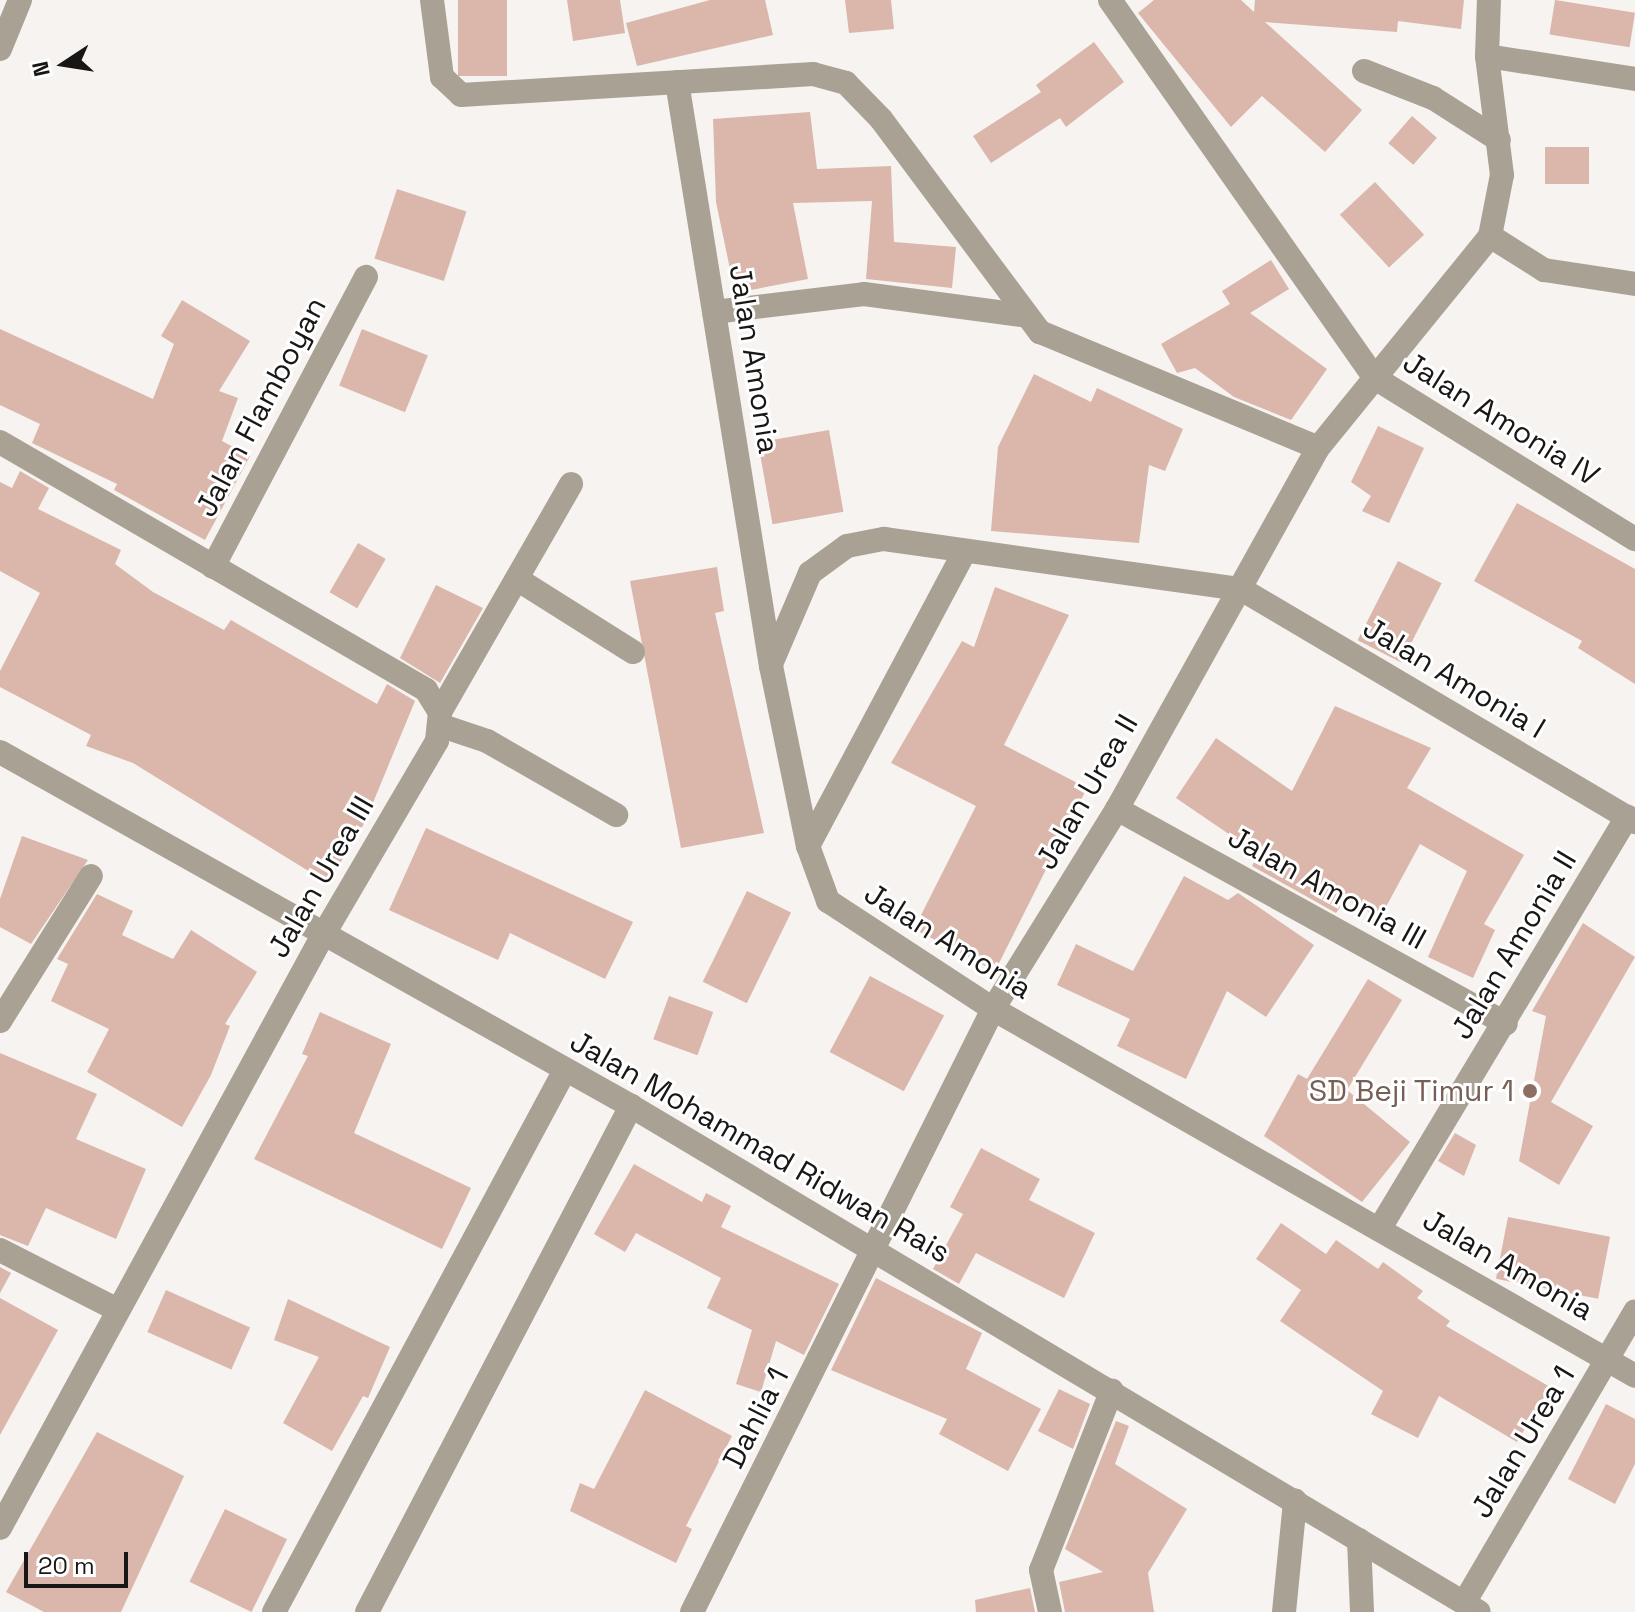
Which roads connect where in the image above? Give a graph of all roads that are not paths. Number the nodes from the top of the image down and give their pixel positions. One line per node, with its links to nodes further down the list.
1 (20, 0): 5 (street)
2 (432, 0): 9 (street)
3 (1110, 0): 16 (street)
4 (1489, 0): 6 (street)
5 (0, 49)
6 (1487, 56): 8 (street); 10 (street)
7 (1364, 71): 10 (street)
8 (1635, 79)
9 (677, 82): 14 (street, Jalan Amonia); 15 (street)
10 (1499, 140): 11 (street)
11 (1500, 242): 13 (street); 16 (street, Jalan Urea II)
12 (366, 277): 22 (street, Jalan Flamboyan)
13 (1635, 284)
14 (714, 312): 15 (street); 26 (street, Jalan Amonia)
15 (1022, 315): 18 (street)
16 (1375, 378): 18 (street, Jalan Urea II); 20 (street, Jalan Amonia IV)
17 (0, 442): 22 (street)
18 (1318, 448): 24 (street, Jalan Urea II)
19 (571, 484): 23 (street, Jalan Urea III)
20 (1635, 539)
21 (963, 554): 24 (street); 26 (street); 32 (street)
22 (213, 567): 27 (street)
23 (517, 579): 25 (street); 27 (street, Jalan Urea III)
24 (1241, 589): 29 (street, Jalan Urea II); 31 (street, Jalan Amonia I)
25 (633, 652)
26 (771, 666): 32 (street, Jalan Amonia)
27 (439, 719): 30 (street); 34 (street, Jalan Urea III)
28 (0, 752): 34 (street, Jalan Mohammad Ridwan Rais)
29 (1117, 809): 35 (street, Jalan Urea II); 37 (street, Jalan Amonia III)
30 (616, 815)
31 (1631, 820): 37 (street, Jalan Amonia II)
32 (808, 846): 35 (street, Jalan Amonia)
33 (91, 876): 36 (street)
34 (323, 935): 38 (street, Jalan Mohammad Ridwan Rais); 43 (street, Jalan Urea III)
35 (993, 1009): 40 (street, Jalan Amonia); 42 (street, Jalan Urea II)
36 (0, 1021)
37 (1506, 1024): 40 (street, Jalan Amonia II)
38 (565, 1070): 39 (street, Jalan Mohammad Ridwan Rais); 52 (street)
39 (631, 1106): 42 (street, Jalan Mohammad Ridwan Rais); 53 (street)
40 (1380, 1228): 45 (street, Jalan Amonia)
41 (0, 1250): 43 (street)
42 (877, 1253): 47 (street, Jalan Mohammad Ridwan Rais); 54 (street, Dahlia 1)
43 (118, 1310): 49 (street, Jalan Urea III)
44 (1635, 1312): 45 (street, Jalan Urea 1)
45 (1608, 1360): 46 (street, Jalan Amonia); 51 (street, Jalan Urea 1)
46 (1635, 1376)
47 (1112, 1390): 48 (street, Jalan Mohammad Ridwan Rais); 55 (street)
48 (1295, 1501): 50 (street, Jalan Mohammad Ridwan Rais); 56 (street)
49 (0, 1528)
50 (1359, 1540): 51 (street, Jalan Mohammad Ridwan Rais); 57 (street)
51 (1472, 1608)
52 (274, 1612)
53 (367, 1612)
54 (692, 1612)
55 (1050, 1612)
56 (1284, 1612)
57 (1362, 1612)

